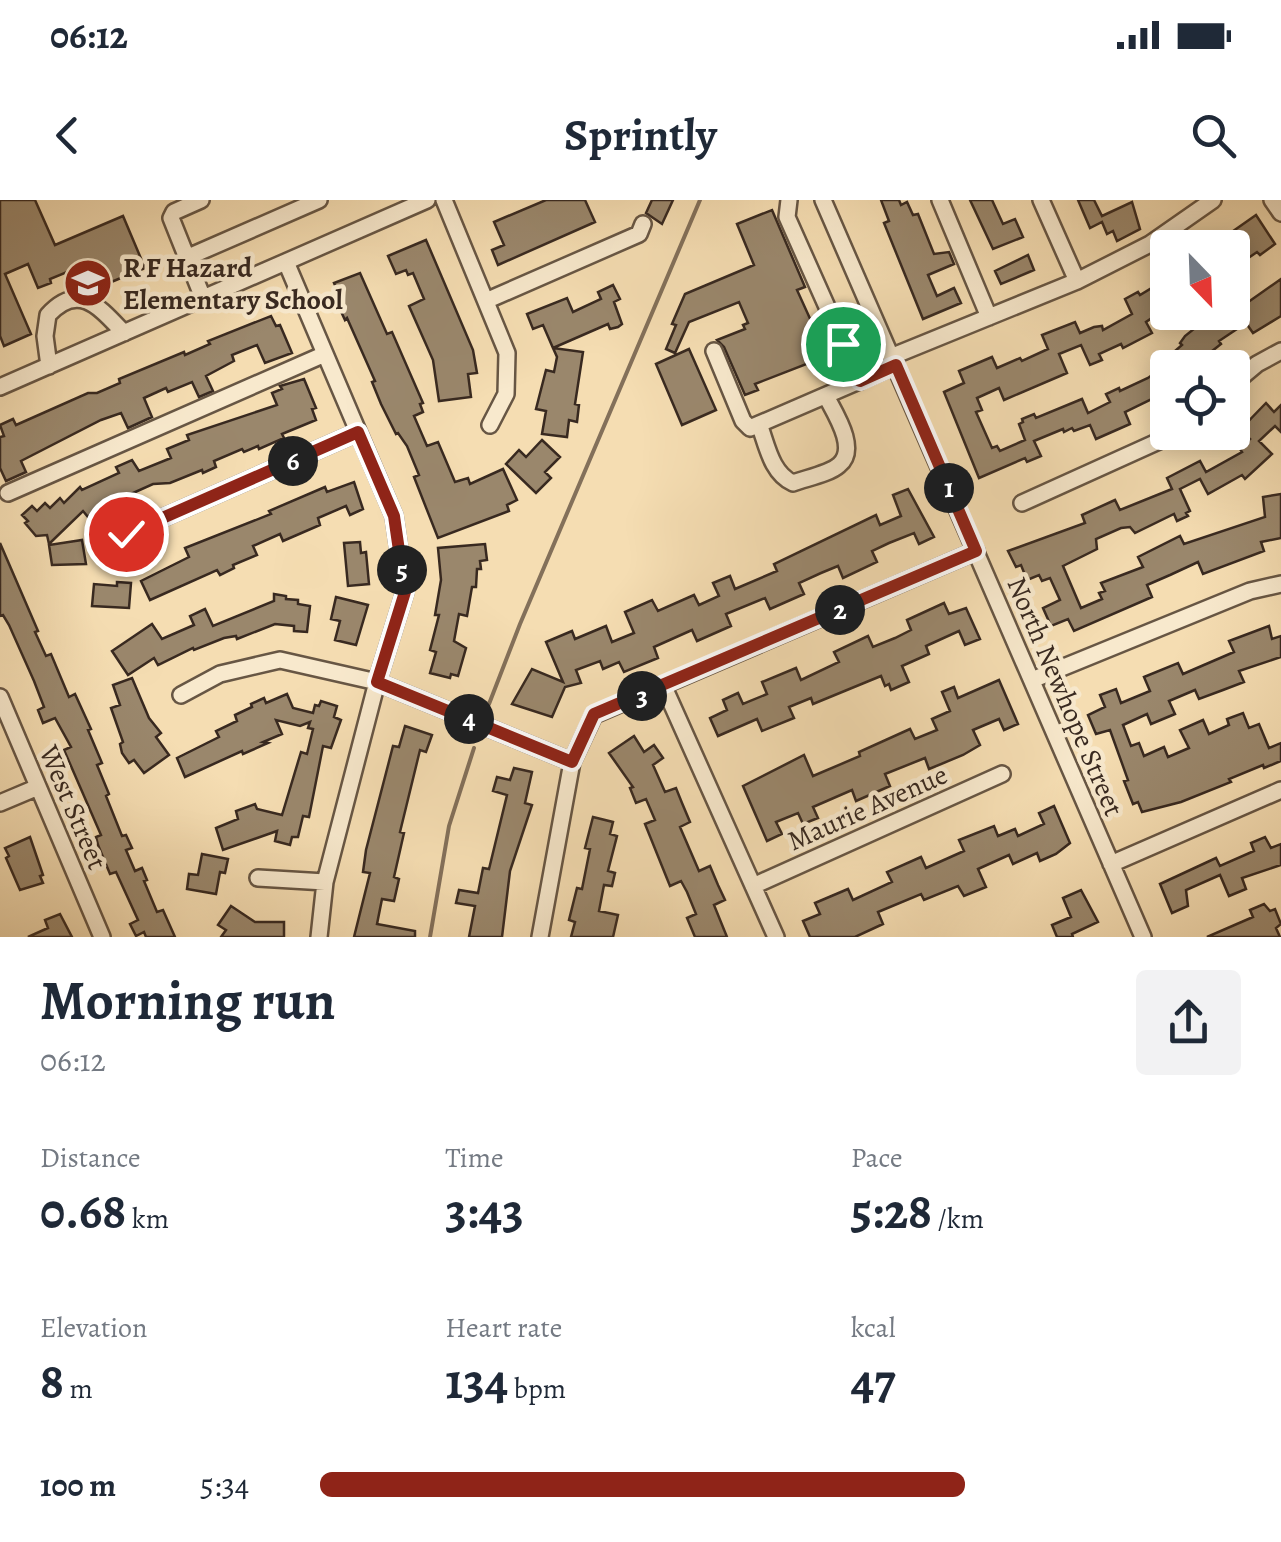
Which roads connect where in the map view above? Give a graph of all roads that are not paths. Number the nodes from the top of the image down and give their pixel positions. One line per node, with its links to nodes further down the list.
1 (201, 200): 13 (street)
2 (319, 200): 13 (street)
3 (427, 200): 14 (street)
4 (444, 200): 17 (street)
5 (789, 200): 26 (street)
6 (823, 200): 23 (street, North Newhope Street)
7 (940, 200): 18 (street)
8 (1041, 200): 15 (street)
9 (1213, 200): 15 (street)
10 (1272, 200): 11 (street)
11 (1281, 212)
12 (644, 224): 17 (street)
13 (186, 258): 16 (street)
14 (286, 262): 16 (street); 22 (street)
15 (1077, 281): 18 (street)
16 (204, 298): 19 (street)
17 (488, 300): 30 (street)
18 (989, 317): 23 (street)
19 (124, 332): 24 (street); 24 (street)
20 (714, 351): 29 (street)
21 (1281, 351): 25 (street)
22 (325, 354): 31 (street); 33 (street)
23 (894, 361): 26 (street); 36 (street, North Newhope Street)
24 (49, 366): 27 (street)
25 (1250, 370)
26 (860, 381): 28 (street)
27 (0, 387)
28 (826, 396): 29 (street); 29 (street)
29 (759, 424)
30 (490, 425)
31 (358, 432): 35 (street); 39 (street)
32 (1150, 445): 34 (street)
33 (8, 493)
34 (1022, 503)
35 (126, 534)
36 (976, 551): 38 (street, North Newhope Street); 40 (street)
37 (1281, 584): 38 (street)
38 (1032, 680): 48 (street, North Newhope Street)
39 (377, 682): 41 (street); 43 (street); 50 (street)
40 (664, 687): 43 (street); 51 (street)
41 (181, 695)
42 (0, 698): 45 (street, West Street)
43 (572, 762): 54 (street)
44 (1002, 774): 51 (street, Maurie Avenue)
45 (38, 787): 47 (street); 52 (street, West Street)
46 (1281, 790): 48 (street)
47 (0, 803)
48 (1110, 864): 56 (street, North Newhope Street)
49 (258, 878): 50 (street)
50 (325, 882): 53 (street)
51 (753, 886): 55 (street)
52 (102, 937)
53 (319, 937)
54 (540, 937)
55 (776, 937)
56 (1142, 937)

